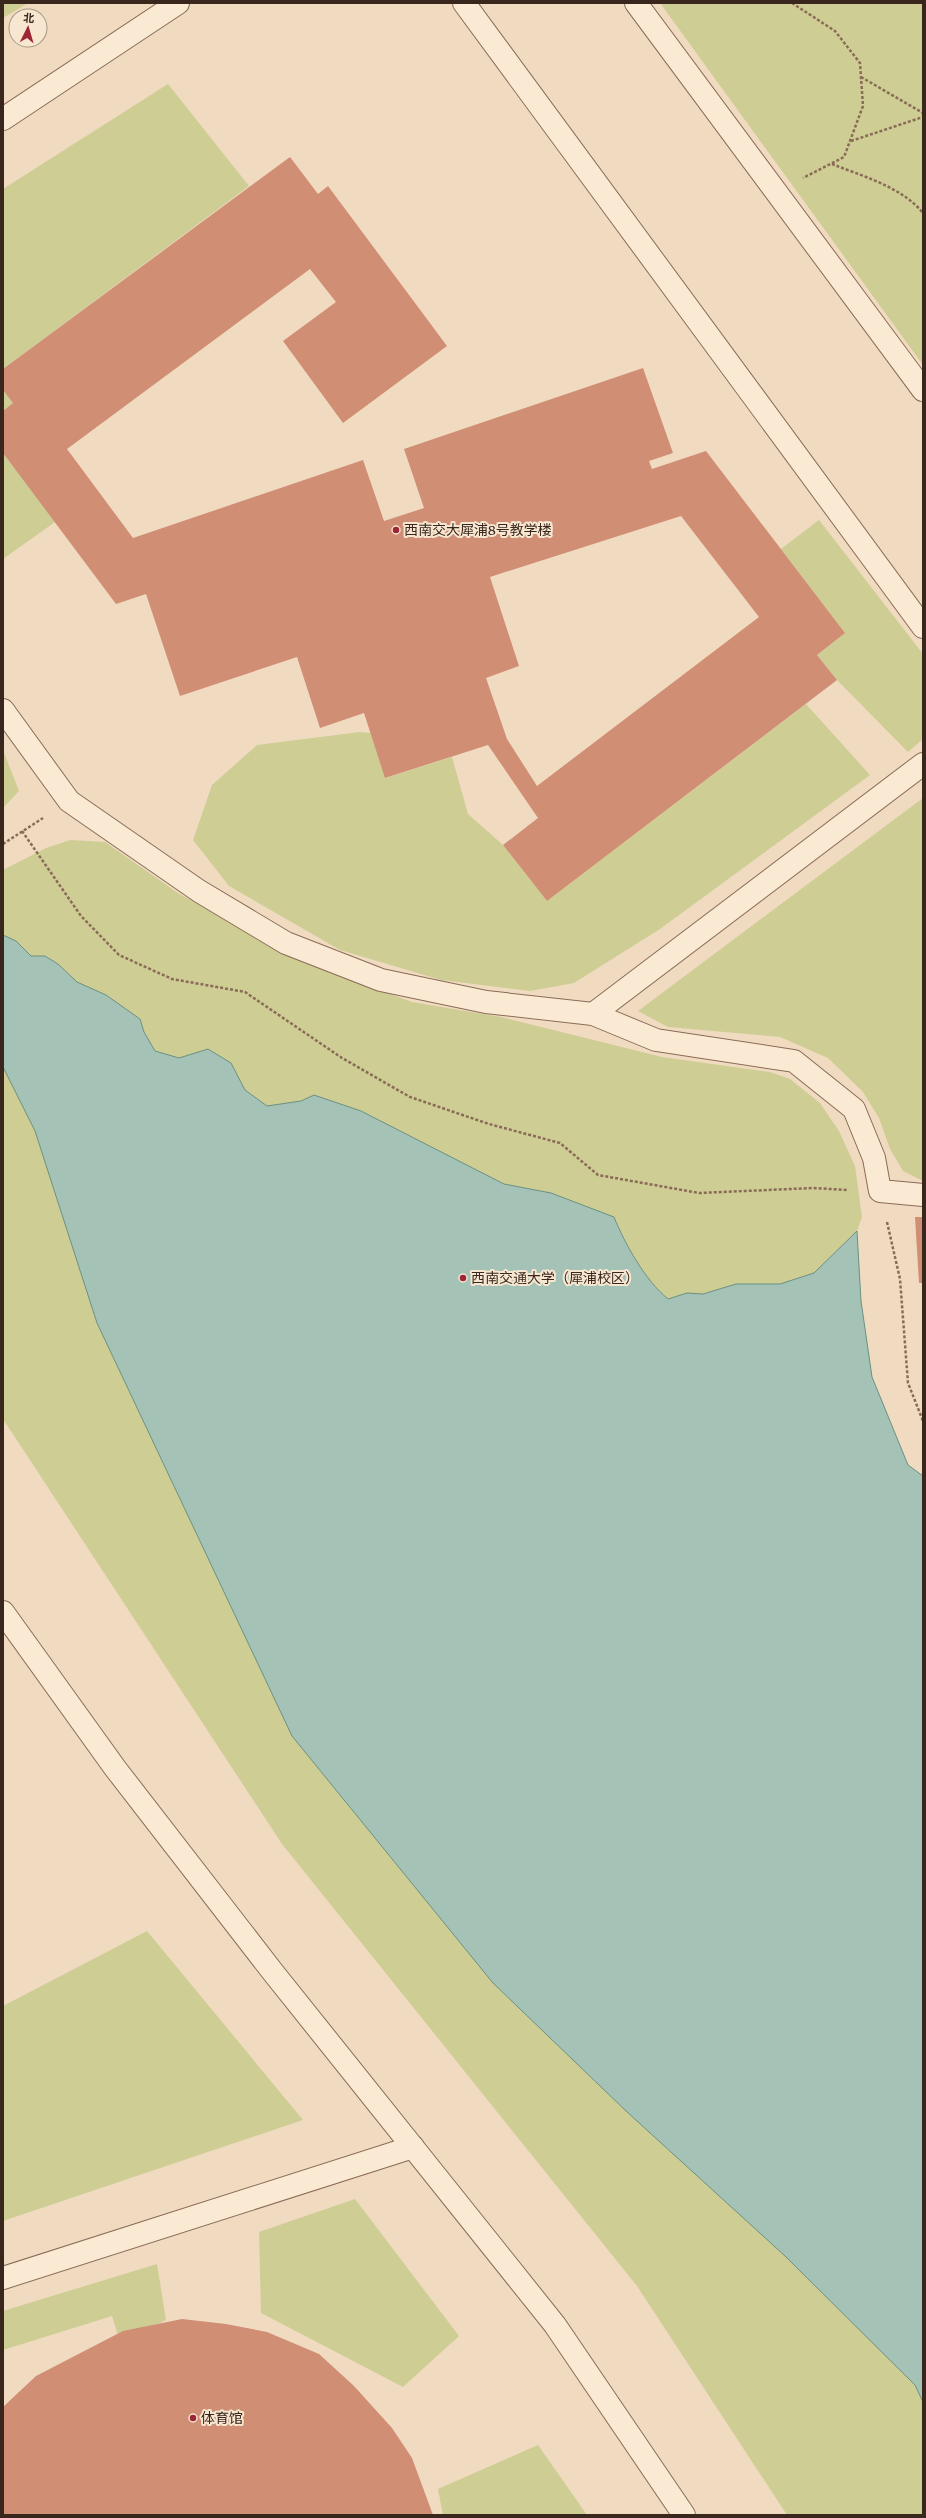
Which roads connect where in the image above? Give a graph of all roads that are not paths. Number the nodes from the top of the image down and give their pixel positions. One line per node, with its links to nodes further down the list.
1 (178, 3): 4 (street)
2 (464, 3): 6 (street)
3 (636, 3): 5 (street)
4 (3, 119)
5 (923, 390)
6 (921, 621)
7 (3, 710): 9 (street)
8 (923, 764): 9 (street)
9 (593, 1014): 10 (street)
10 (923, 1195)
11 (3, 1612): 12 (street)
12 (413, 2147): 13 (street); 14 (street)
13 (3, 2278)
14 (684, 2515)

